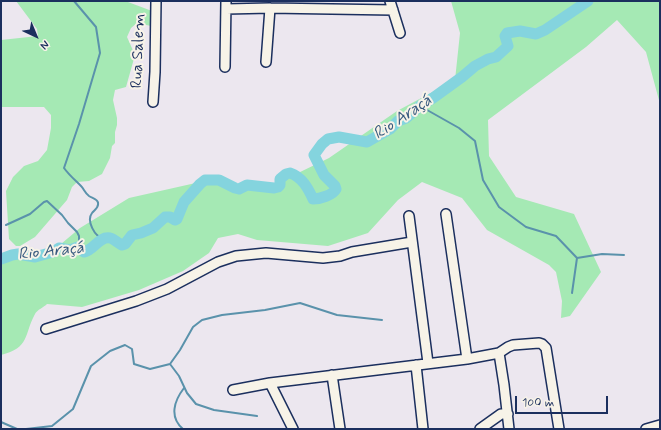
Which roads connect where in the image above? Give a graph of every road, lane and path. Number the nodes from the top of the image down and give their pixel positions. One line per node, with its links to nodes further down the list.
1 (156, 1): 8 (street, Rua Salem)
2 (226, 5): 4 (street); 7 (street)
3 (391, 5): 4 (street); 5 (street)
4 (270, 8): 6 (street)
5 (400, 33)
6 (266, 62)
7 (226, 67)
8 (153, 102)
9 (446, 214): 14 (street)
10 (409, 216): 11 (street)
11 (412, 242): 12 (street); 15 (street)
12 (46, 329)
13 (499, 353): 14 (street); 20 (street); 27 (street)
14 (466, 358): 15 (street)
15 (428, 363): 16 (street)
16 (416, 365): 17 (street); 24 (street)
17 (332, 375): 18 (street); 23 (street)
18 (270, 383): 19 (street); 22 (street)
19 (233, 390)
20 (508, 414): 25 (street); 26 (street)
21 (660, 425): 28 (street)
22 (293, 429)
23 (340, 429)
24 (423, 429)
25 (480, 429)
26 (509, 429)
27 (560, 429)
28 (646, 429)

